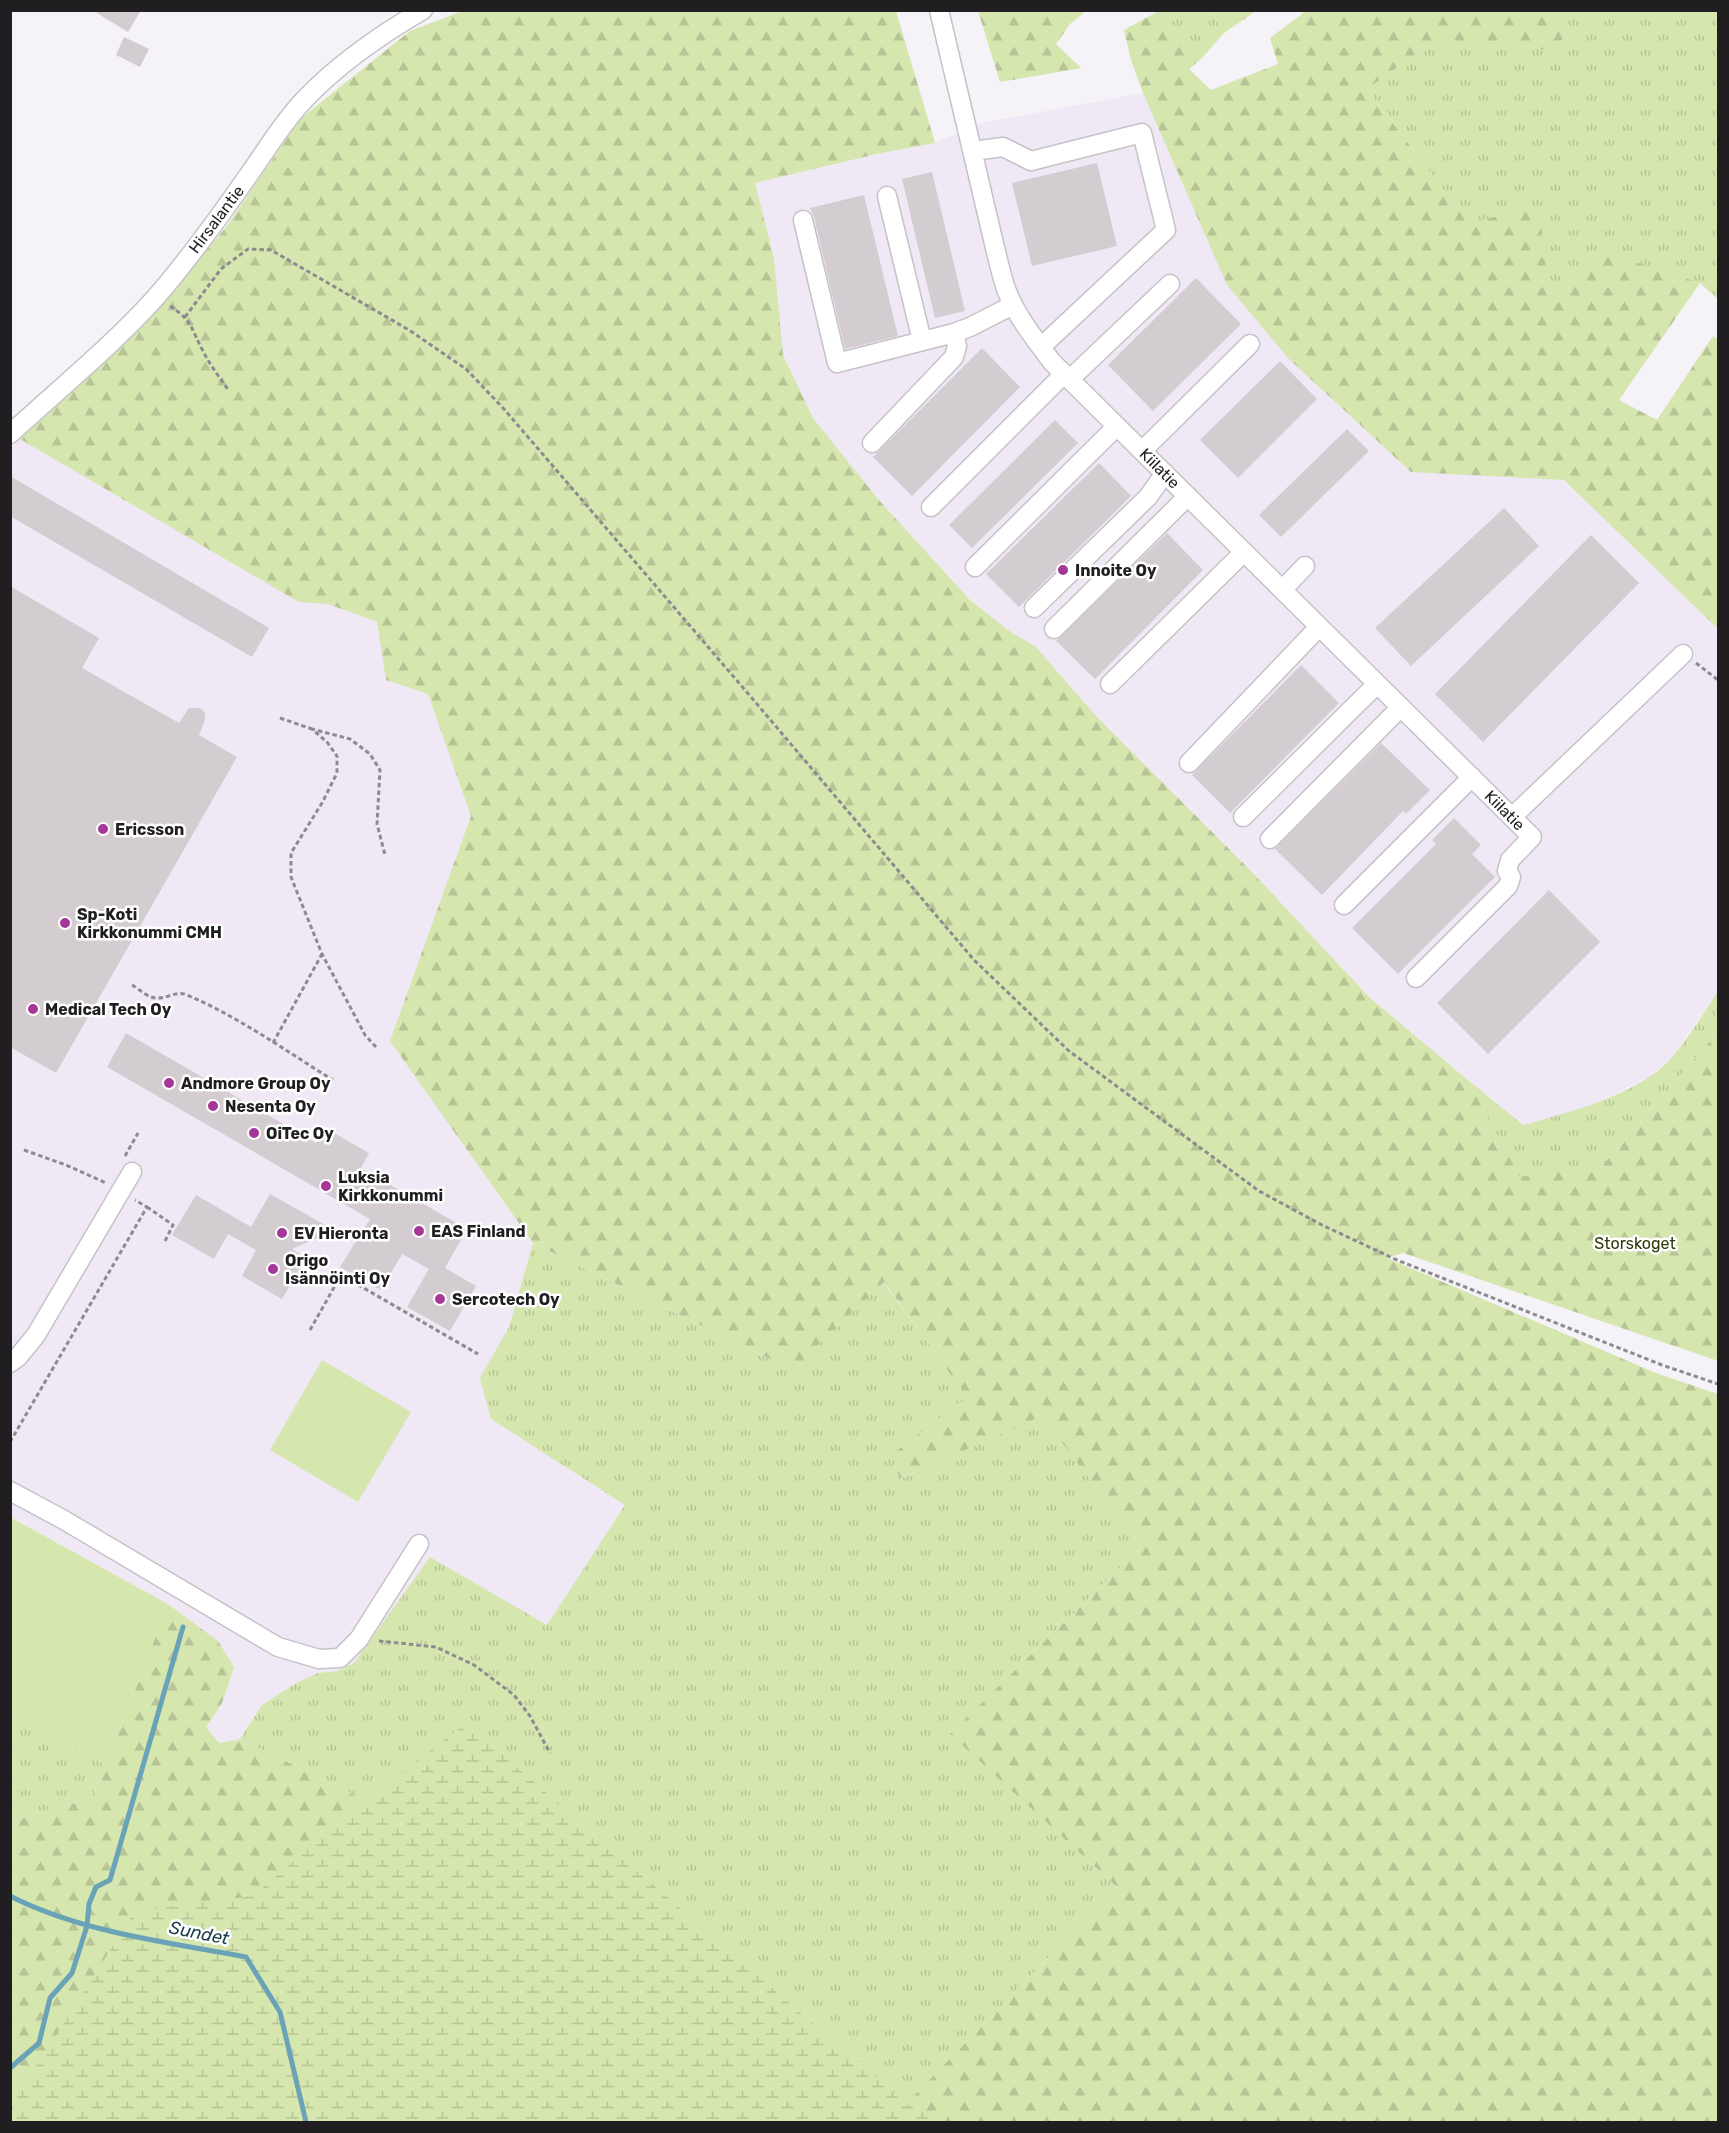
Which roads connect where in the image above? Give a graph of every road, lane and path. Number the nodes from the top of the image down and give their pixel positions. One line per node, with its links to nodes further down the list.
1 (423, 10): 7 (street, Hirsalantie)
2 (939, 10): 3 (street, Kiilatie)
3 (973, 151): 8 (street, Kiilatie); 13 (street)
4 (887, 196): 11 (street)
5 (803, 220): 11 (street)
6 (1170, 284): 14 (street)
7 (155, 297): 9 (path); 17 (street, Hirsalantie)
8 (1014, 305): 10 (street); 13 (street, Kiilatie)
9 (185, 316): 15 (path); 57 (path)
10 (954, 333): 11 (street); 18 (street)
11 (922, 341)
12 (1250, 344): 19 (street)
13 (1041, 347): 14 (street, Kiilatie)
14 (1067, 376): 16 (street, Kiilatie); 22 (street)
15 (229, 391)
16 (1116, 426): 19 (street, Kiilatie); 25 (street)
17 (10, 434)
18 (872, 443)
19 (1142, 451): 20 (street, Kiilatie)
20 (1165, 473): 21 (street, Kiilatie); 27 (street)
21 (1188, 496): 23 (street, Kiilatie); 29 (street)
22 (931, 507)
23 (1244, 552): 26 (street, Kiilatie); 32 (street)
24 (1305, 566): 26 (street)
25 (975, 567)
26 (1282, 590): 28 (street, Kiilatie)
27 (1034, 608)
28 (1319, 627): 33 (street, Kiilatie); 37 (street)
29 (1054, 629)
30 (1683, 654): 31 (path); 40 (street)
31 (1719, 680)
32 (1110, 684)
33 (1377, 684): 34 (street, Kiilatie); 39 (street)
34 (1401, 707): 38 (street, Kiilatie); 41 (street)
35 (280, 718): 36 (path)
36 (312, 729): 42 (path); 44 (path)
37 (1189, 763)
38 (1472, 777): 40 (street, Kiilatie); 43 (street)
39 (1243, 817)
40 (1512, 817): 45 (street, Kiilatie)
41 (1270, 839)
42 (385, 855)
43 (1344, 905)
44 (322, 954): 47 (path); 48 (path)
45 (1416, 978)
46 (132, 985): 47 (path)
47 (273, 1043): 49 (path)
48 (376, 1047)
49 (333, 1080)
50 (138, 1133): 51 (path)
51 (128, 1165): 56 (street)
52 (147, 1207): 53 (path)
53 (165, 1241)
54 (310, 1330): 55 (path)
55 (478, 1354)
56 (10, 1363)
57 (1719, 1384)
58 (10, 1491): 60 (street)
59 (419, 1544): 60 (street)
60 (359, 1639): 61 (path)
61 (550, 1753)

